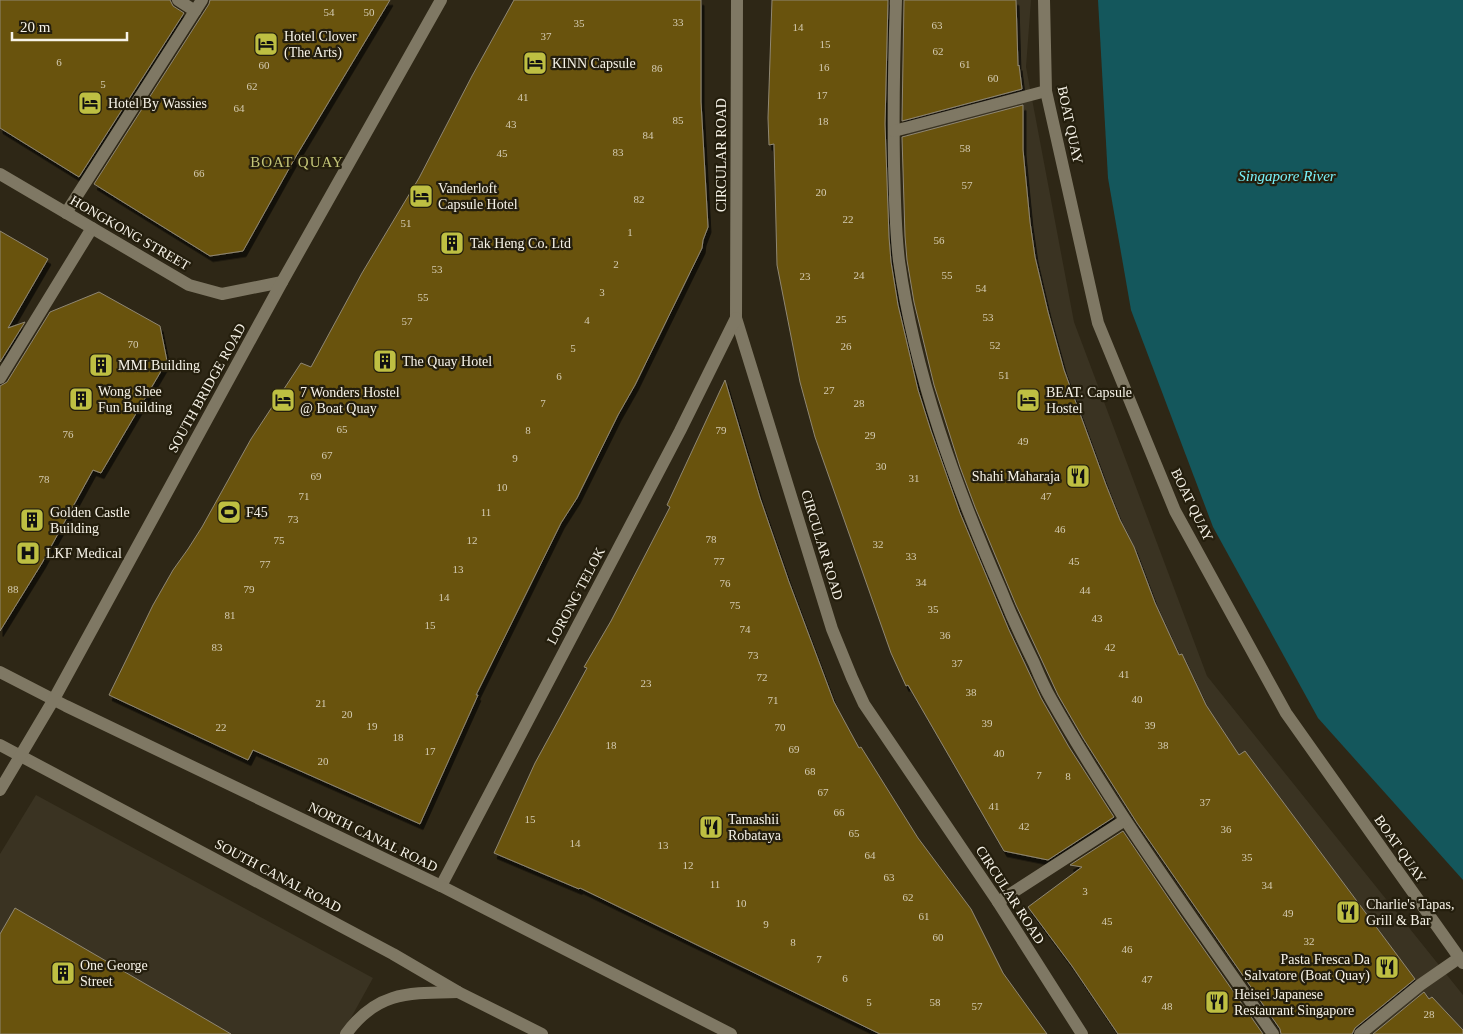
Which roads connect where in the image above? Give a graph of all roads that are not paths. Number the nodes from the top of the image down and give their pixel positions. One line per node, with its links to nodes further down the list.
1 (178, 0): 6 (street)
2 (441, 0): 12 (street, SOUTH BRIDGE ROAD)
3 (736, 0): 13 (street, CIRCULAR ROAD)
4 (896, 0): 8 (street)
5 (1044, 0): 7 (street, BOAT QUAY)
6 (199, 5): 10 (street)
7 (1046, 91): 8 (street); 23 (street, BOAT QUAY)
8 (894, 131): 20 (street)
9 (0, 174): 10 (street, HONGKONG STREET)
10 (66, 213): 11 (street, HONGKONG STREET)
11 (92, 228): 12 (street, HONGKONG STREET); 14 (street)
12 (282, 282): 16 (street, SOUTH BRIDGE ROAD)
13 (736, 318): 21 (street, LORONG TELOK); 22 (street, CIRCULAR ROAD)
14 (0, 378)
15 (0, 672): 16 (street, NORTH CANAL ROAD)
16 (54, 699): 18 (street, SOUTH BRIDGE ROAD); 21 (street, NORTH CANAL ROAD)
17 (0, 746): 18 (street, SOUTH CANAL ROAD)
18 (20, 756): 19 (street, SOUTH BRIDGE ROAD); 24 (street, SOUTH CANAL ROAD)
19 (0, 790)
20 (1125, 820): 22 (street); 29 (street)
21 (441, 886): 27 (street, NORTH CANAL ROAD)
22 (998, 902): 28 (street, CIRCULAR ROAD)
23 (1461, 960): 30 (street)
24 (458, 992): 25 (street); 26 (street, SOUTH CANAL ROAD)
25 (346, 1034)
26 (542, 1034)
27 (731, 1034)
28 (1082, 1034)
29 (1273, 1034)
30 (1360, 1034)

